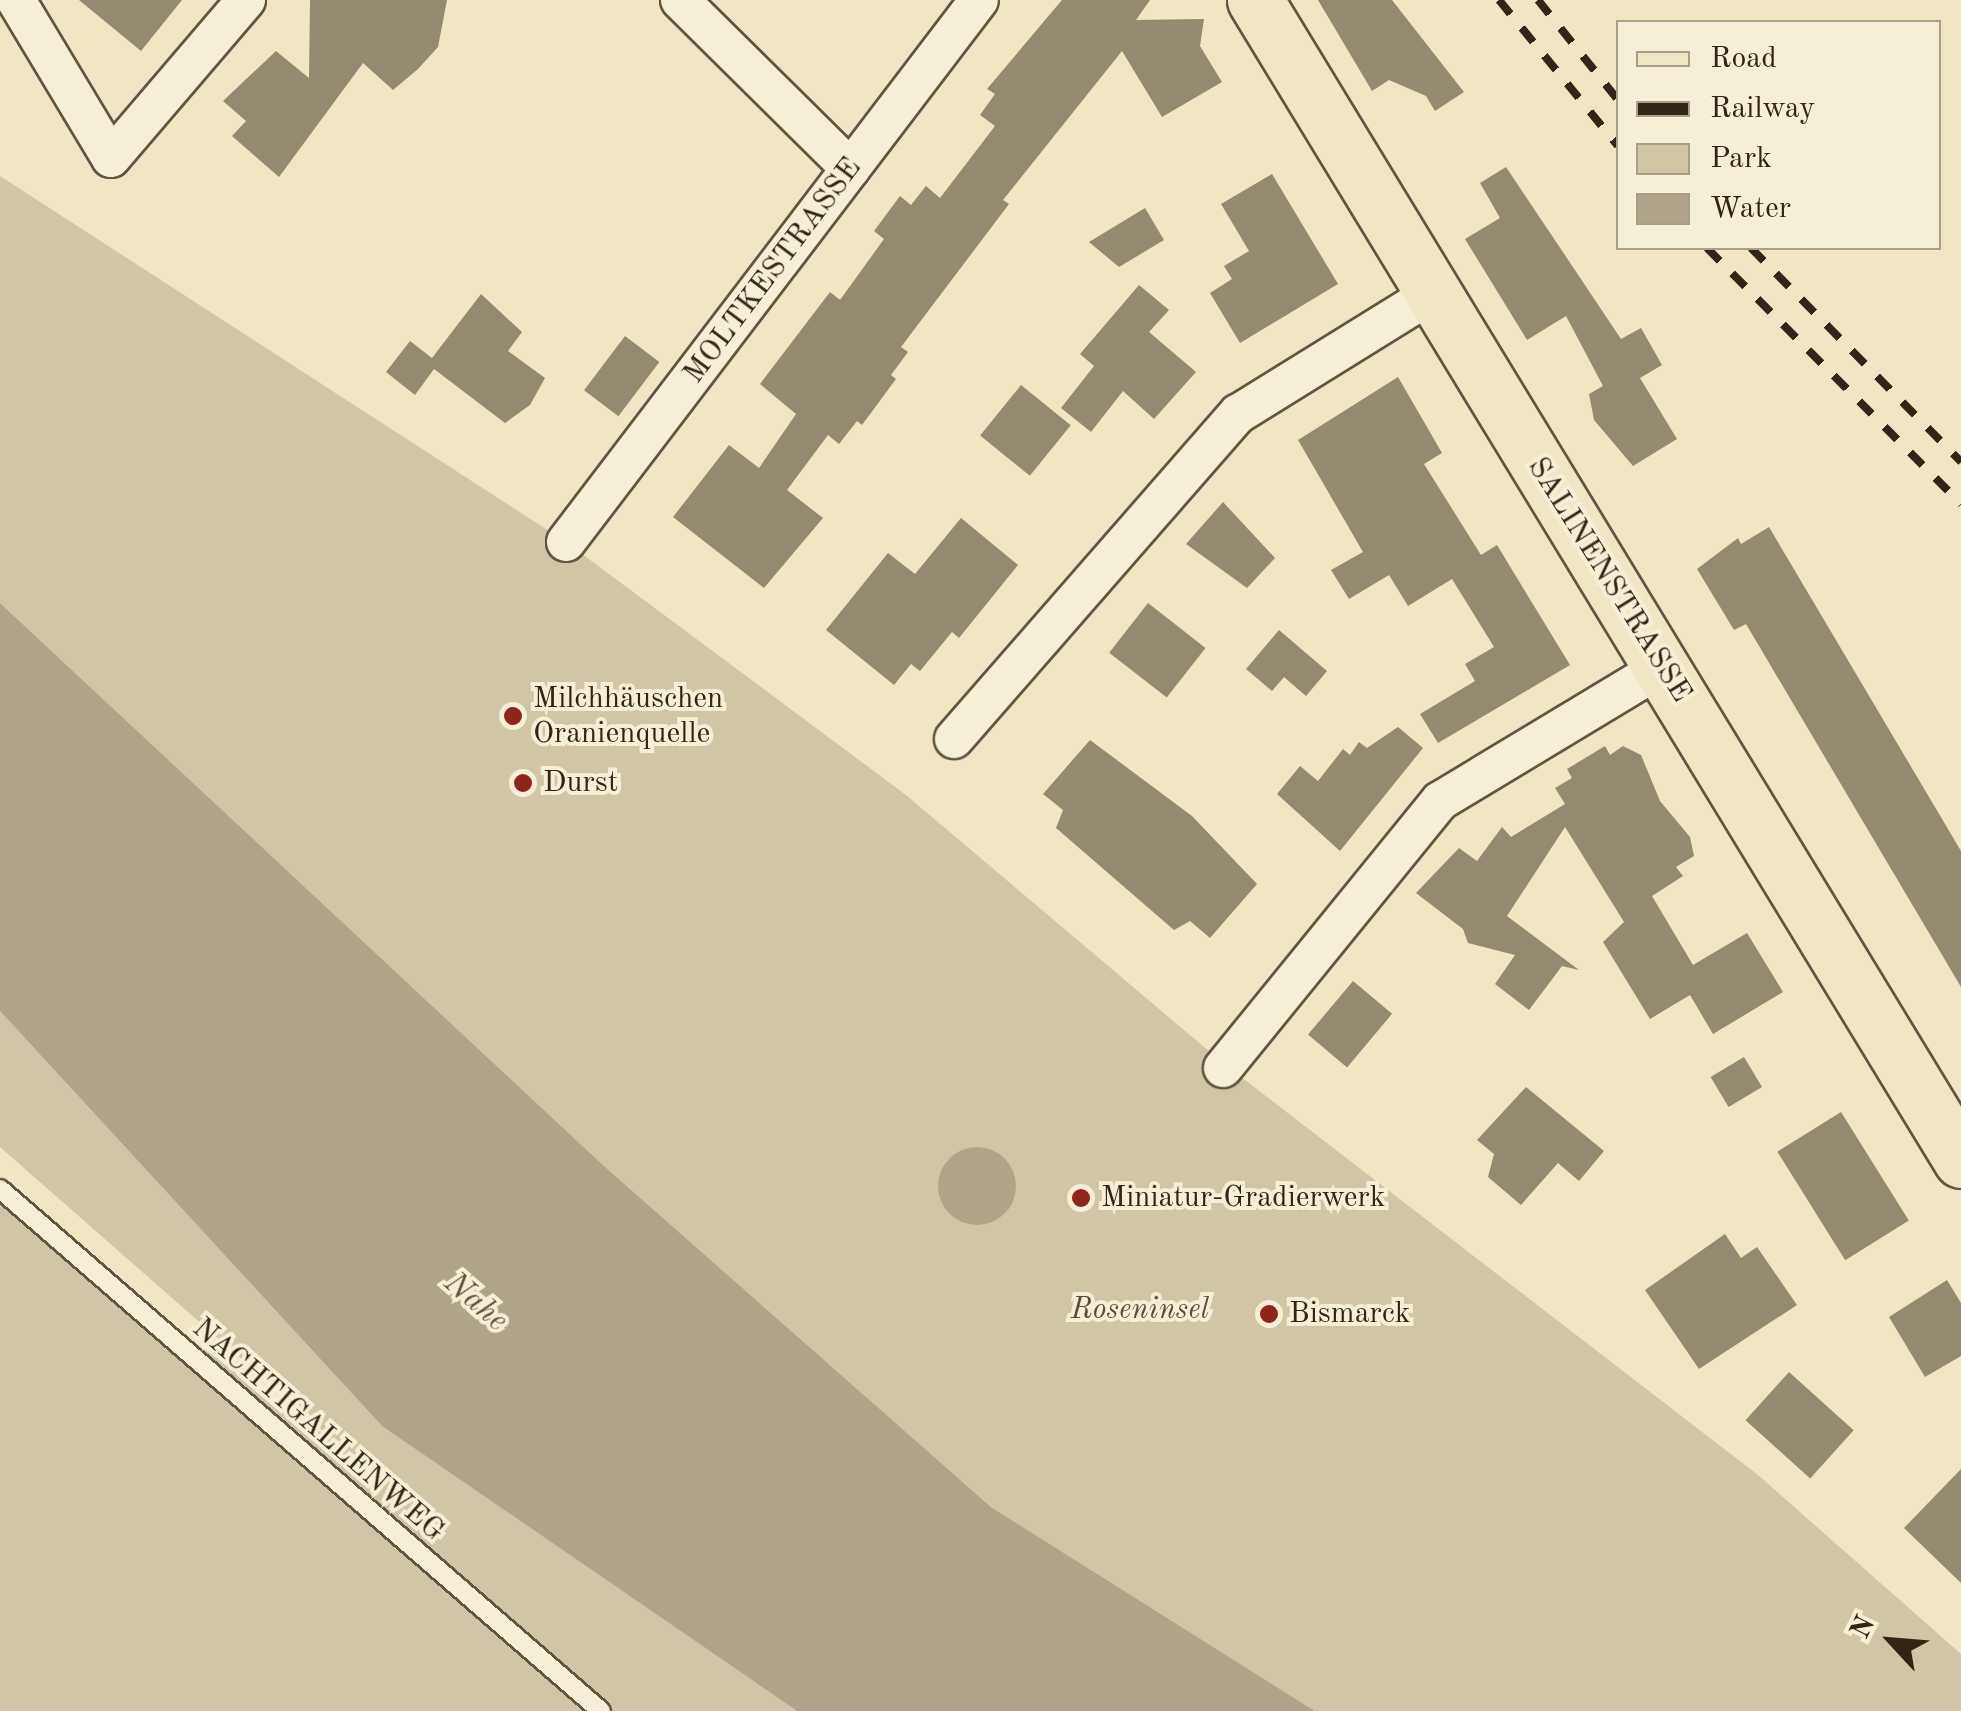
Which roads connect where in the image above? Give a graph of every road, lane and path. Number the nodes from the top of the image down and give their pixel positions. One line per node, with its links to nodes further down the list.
1 (16, 0): 2 (street)
2 (246, 0)
3 (680, 0): 6 (street)
4 (980, 0): 6 (street, MOLTKESTRASSE)
5 (1256, 0): 7 (main road, SALINENSTRASSE)
6 (851, 169): 8 (street, MOLTKESTRASSE)
7 (1438, 290): 9 (main road, SALINENSTRASSE); 10 (street)
8 (566, 542)
9 (1662, 667): 11 (street); 12 (main road, SALINENSTRASSE)
10 (954, 739)
11 (1223, 1068)
12 (1961, 1160)
13 (0, 1189): 14 (lane, NACHTIGALLENWEG)
14 (600, 1711)

